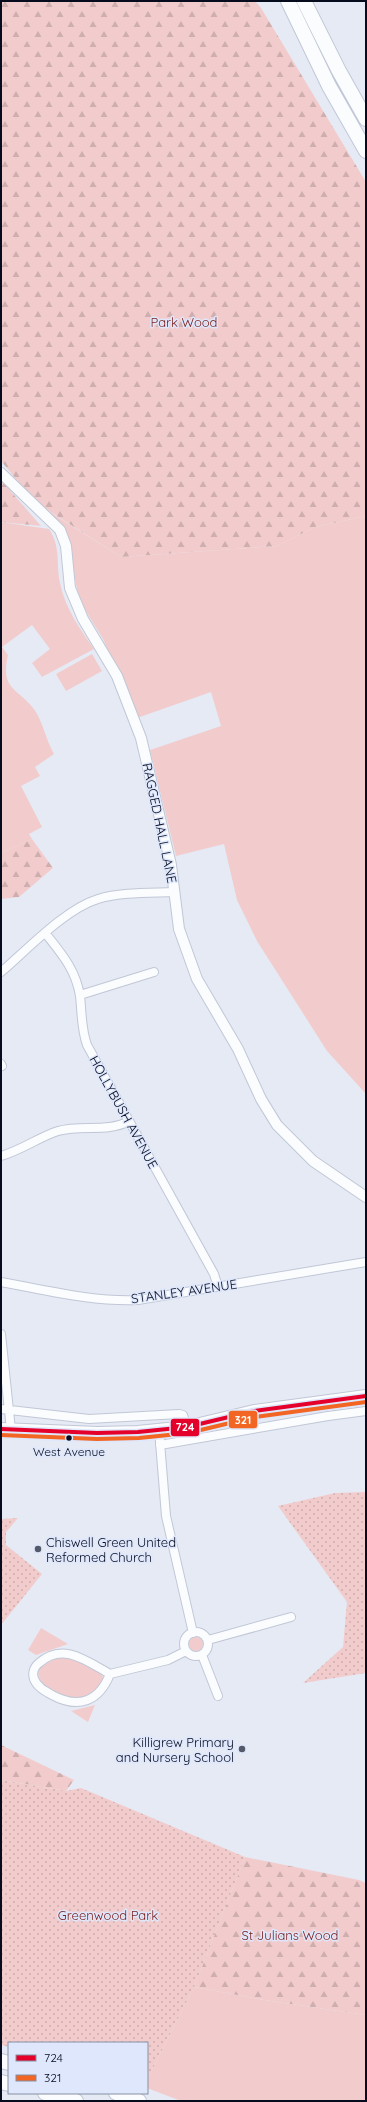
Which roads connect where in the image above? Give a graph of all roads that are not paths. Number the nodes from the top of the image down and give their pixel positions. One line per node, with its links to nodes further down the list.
1 (288, 1): 4 (highway)
2 (304, 1): 3 (highway)
3 (366, 119)
4 (366, 151)
5 (1, 472): 6 (street, RAGGED HALL LANE)
6 (174, 892): 7 (street); 13 (street, RAGGED HALL LANE)
7 (46, 934): 8 (street); 10 (street, HOLLYBUSH AVENUE)
8 (1, 972)
9 (154, 972): 10 (street)
10 (80, 995): 11 (street, HOLLYBUSH AVENUE)
11 (129, 1121): 12 (street); 16 (street, HOLLYBUSH AVENUE)
12 (1, 1156)
13 (366, 1197)
14 (366, 1262): 16 (street, STANLEY AVENUE)
15 (1, 1282): 16 (street, STANLEY AVENUE)
16 (218, 1287)
17 (1, 1334): 20 (street)
18 (366, 1396): 22 (main road)
19 (1, 1410): 20 (street)
20 (11, 1411): 22 (street); 23 (street)
21 (366, 1411): 25 (street)
22 (186, 1427): 24 (main road)
23 (6, 1430): 24 (main road)
24 (159, 1430): 25 (street)
25 (160, 1445): 27 (street)
26 (291, 1617): 28 (street)
27 (193, 1633): 28 (street); 29 (street)
28 (208, 1640): 30 (street)
29 (186, 1651): 30 (street); 31 (street)
30 (202, 1655): 32 (street)
31 (110, 1674): 31 (street)
32 (218, 1696)
33 (49, 2094): 35 (highway)
34 (119, 2094): 36 (highway)
35 (76, 2101)
36 (138, 2101)

